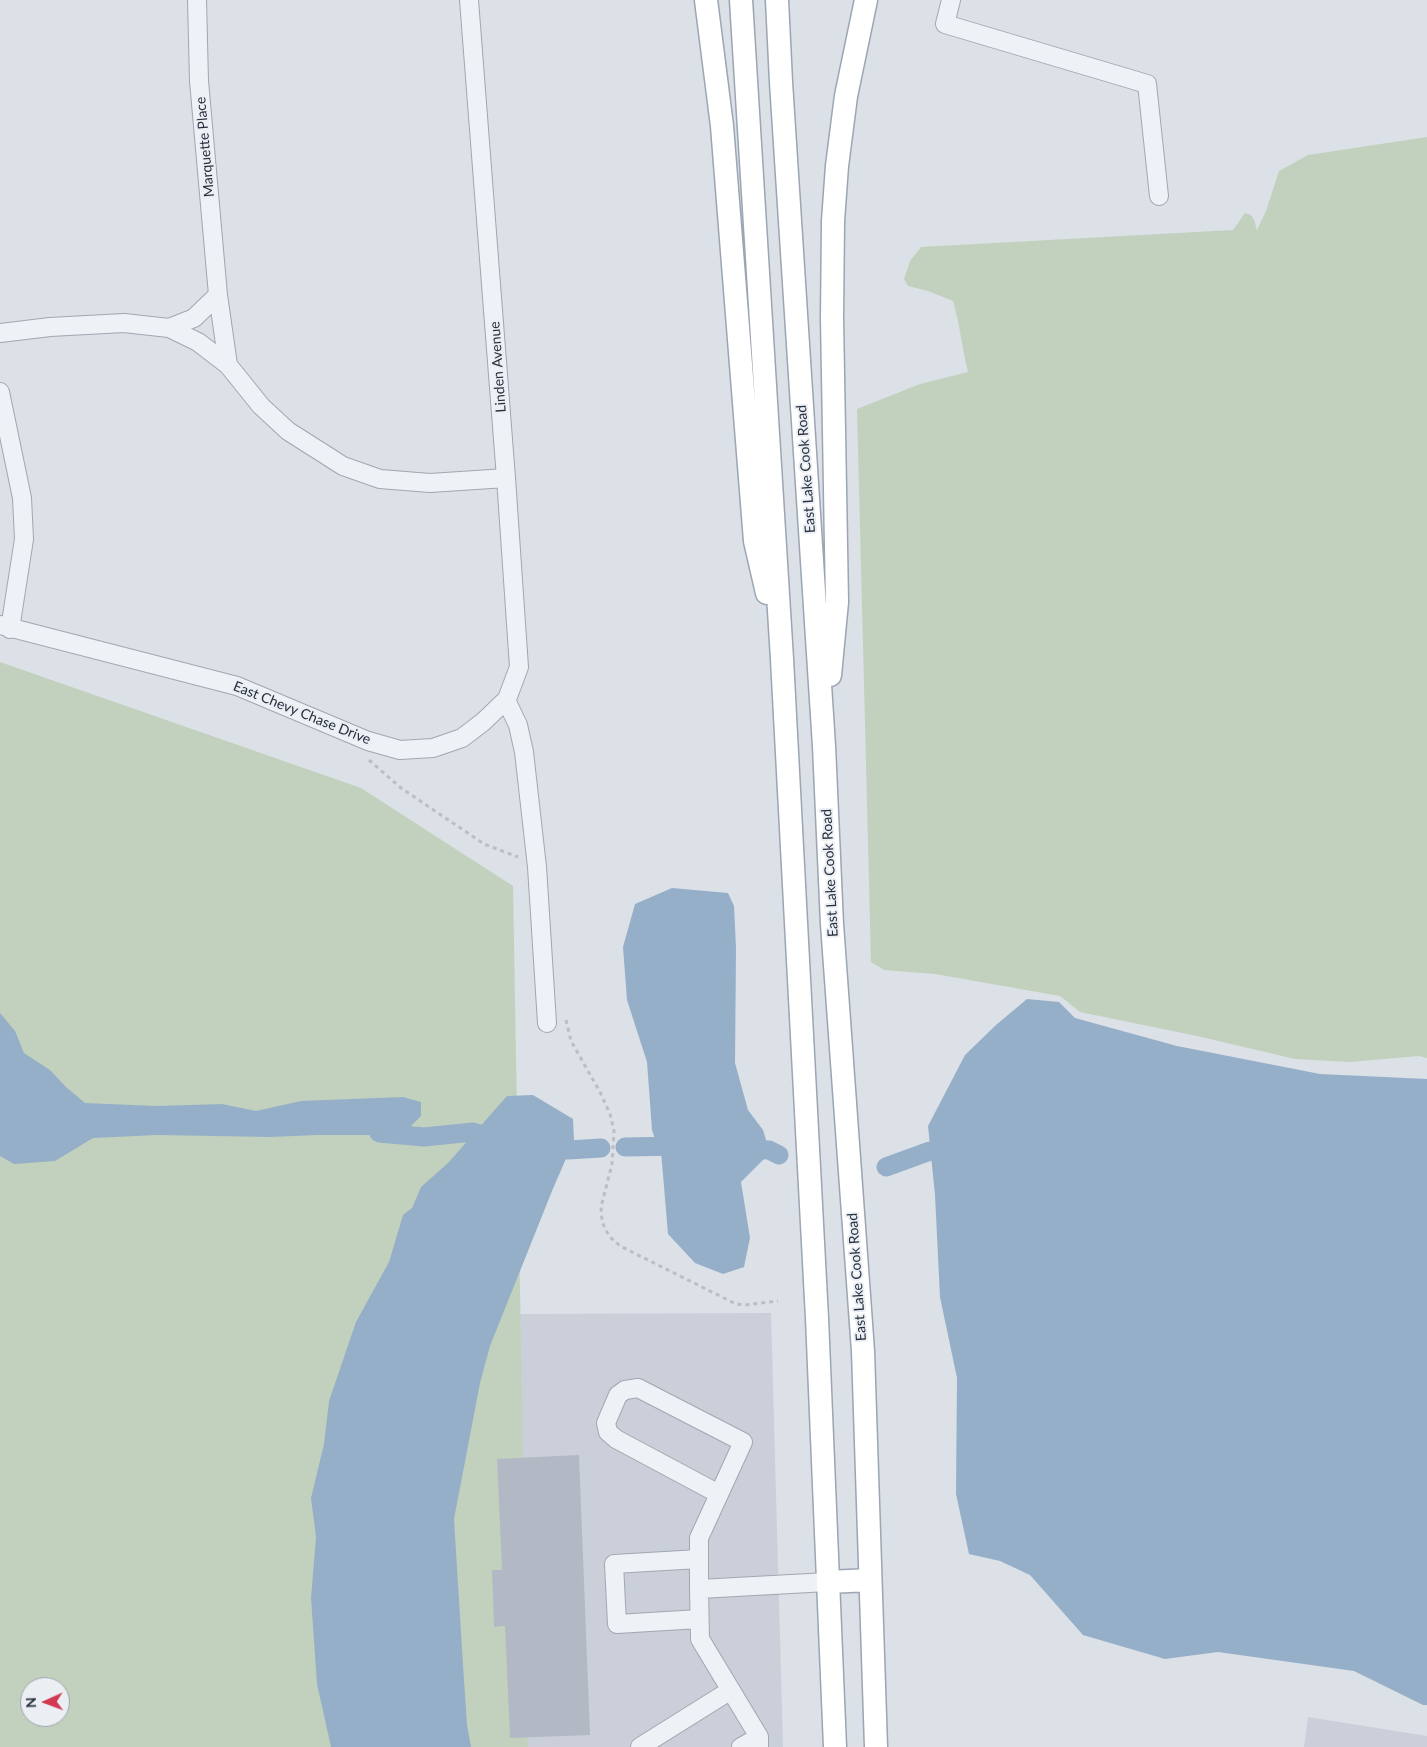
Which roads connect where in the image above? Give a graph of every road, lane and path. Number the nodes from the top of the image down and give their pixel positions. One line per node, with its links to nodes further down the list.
1 (197, 0): 9 (street, Marquette Place)
2 (469, 0): 14 (street, Linden Avenue)
3 (706, 0): 16 (main road)
4 (742, 0): 16 (main road)
5 (777, 0): 19 (main road, East Lake Cook Road)
6 (866, 0): 19 (main road)
7 (951, 0): 8 (street)
8 (1160, 196)
9 (218, 295): 10 (street); 12 (street, Marquette Place)
10 (169, 328): 11 (street); 12 (street)
11 (0, 333)
12 (228, 365): 14 (street)
13 (0, 392): 15 (street)
14 (506, 478): 17 (street, Linden Avenue)
15 (5, 627): 18 (street, East Chevy Chase Drive)
16 (782, 658): 28 (main road)
17 (506, 700): 18 (street, Linden Avenue); 21 (street)
18 (483, 722)
19 (824, 746): 27 (main road, East Lake Cook Road)
20 (367, 758): 21 (path)
21 (537, 867): 23 (street)
22 (566, 1019): 24 (path)
23 (546, 1023)
24 (778, 1301)
25 (719, 1494): 25 (street); 26 (street)
26 (698, 1559): 29 (street); 30 (street)
27 (870, 1580): 28 (main road); 36 (main road, East Lake Cook Road)
28 (828, 1582): 29 (street); 35 (main road)
29 (699, 1589): 30 (street)
30 (700, 1620): 31 (street)
31 (731, 1690): 32 (street); 33 (street)
32 (759, 1742): 34 (street)
33 (640, 1747)
34 (741, 1747)
35 (835, 1747)
36 (876, 1747)

